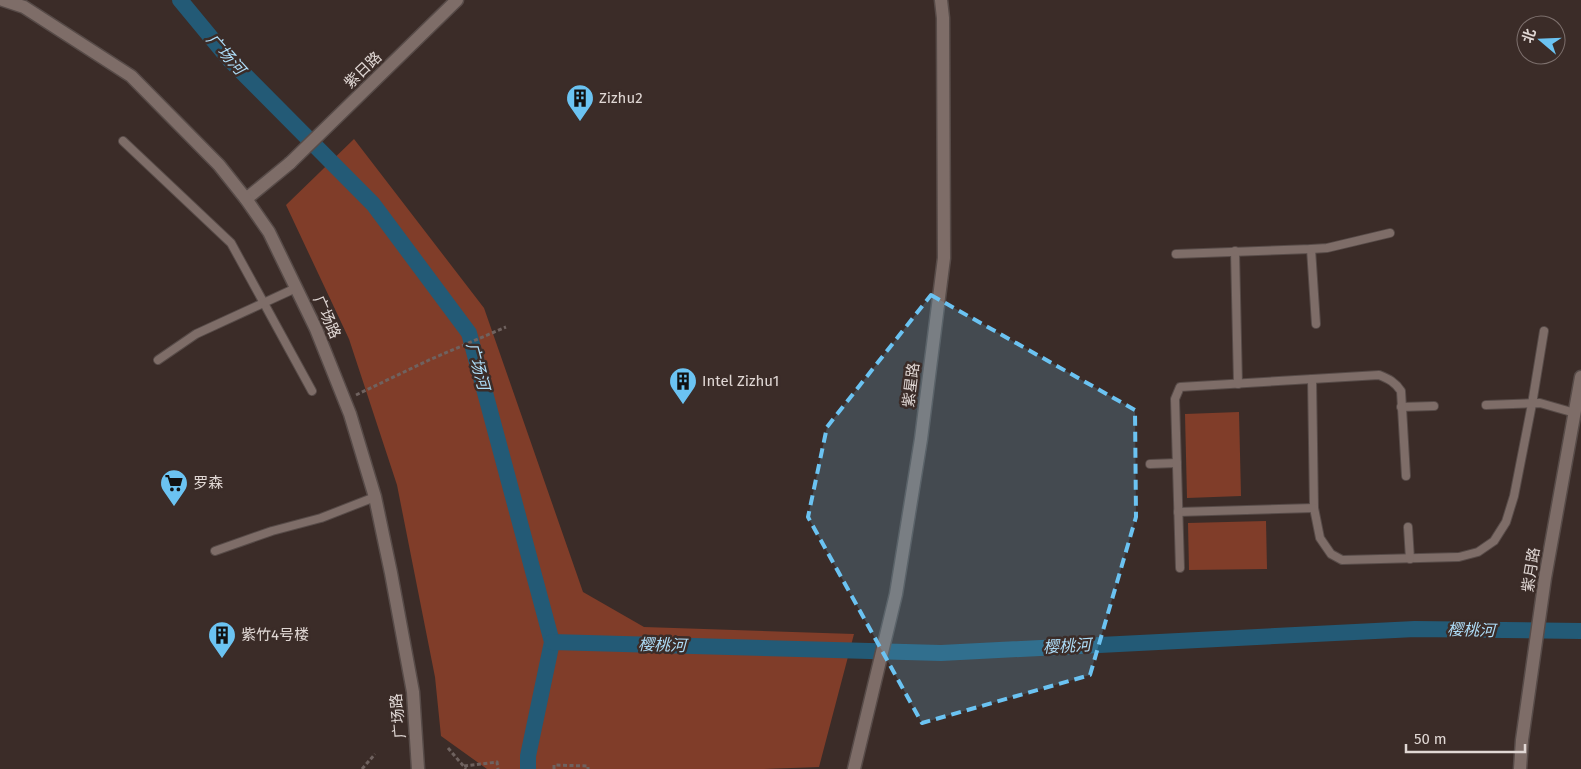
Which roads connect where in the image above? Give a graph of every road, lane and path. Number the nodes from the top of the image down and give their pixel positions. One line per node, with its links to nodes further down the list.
1 (3, 0): 5 (street, 广场路)
2 (458, 0): 5 (street, 紫日路)
3 (941, 0): 44 (street, 紫星路)
4 (123, 141): 11 (lane)
5 (246, 199): 10 (street, 广场路)
6 (1390, 233): 7 (lane)
7 (1312, 249): 8 (lane); 12 (lane)
8 (1235, 251): 9 (lane); 18 (lane)
9 (1176, 254)
10 (296, 288): 11 (lane); 20 (street, 广场路)
11 (264, 303): 15 (lane); 19 (lane)
12 (1316, 324)
13 (506, 328): 20 (path)
14 (1544, 331): 21 (lane)
15 (158, 360)
16 (1581, 377): 25 (street, 紫月路)
17 (1312, 379): 18 (lane); 24 (lane); 30 (lane)
18 (1238, 384): 26 (lane)
19 (312, 391)
20 (345, 401): 29 (street, 广场路)
21 (1532, 404): 22 (lane); 25 (lane); 34 (lane)
22 (1486, 405)
23 (1434, 406): 24 (lane)
24 (1401, 407): 28 (lane)
25 (1575, 413): 45 (street, 紫月路)
26 (1177, 463): 27 (lane); 31 (lane)
27 (1150, 464)
28 (1406, 476)
29 (376, 497): 33 (lane); 40 (street, 广场路)
30 (1314, 508): 31 (lane); 34 (lane)
31 (1178, 512): 35 (lane)
32 (1408, 527): 34 (lane)
33 (215, 551)
34 (1410, 559)
35 (1180, 568)
36 (448, 748): 38 (path)
37 (375, 754): 39 (path)
38 (465, 767): 41 (path)
39 (362, 769)
40 (418, 769)
41 (498, 769)
42 (554, 769): 43 (path)
43 (588, 769)
44 (854, 769)
45 (1520, 769)

